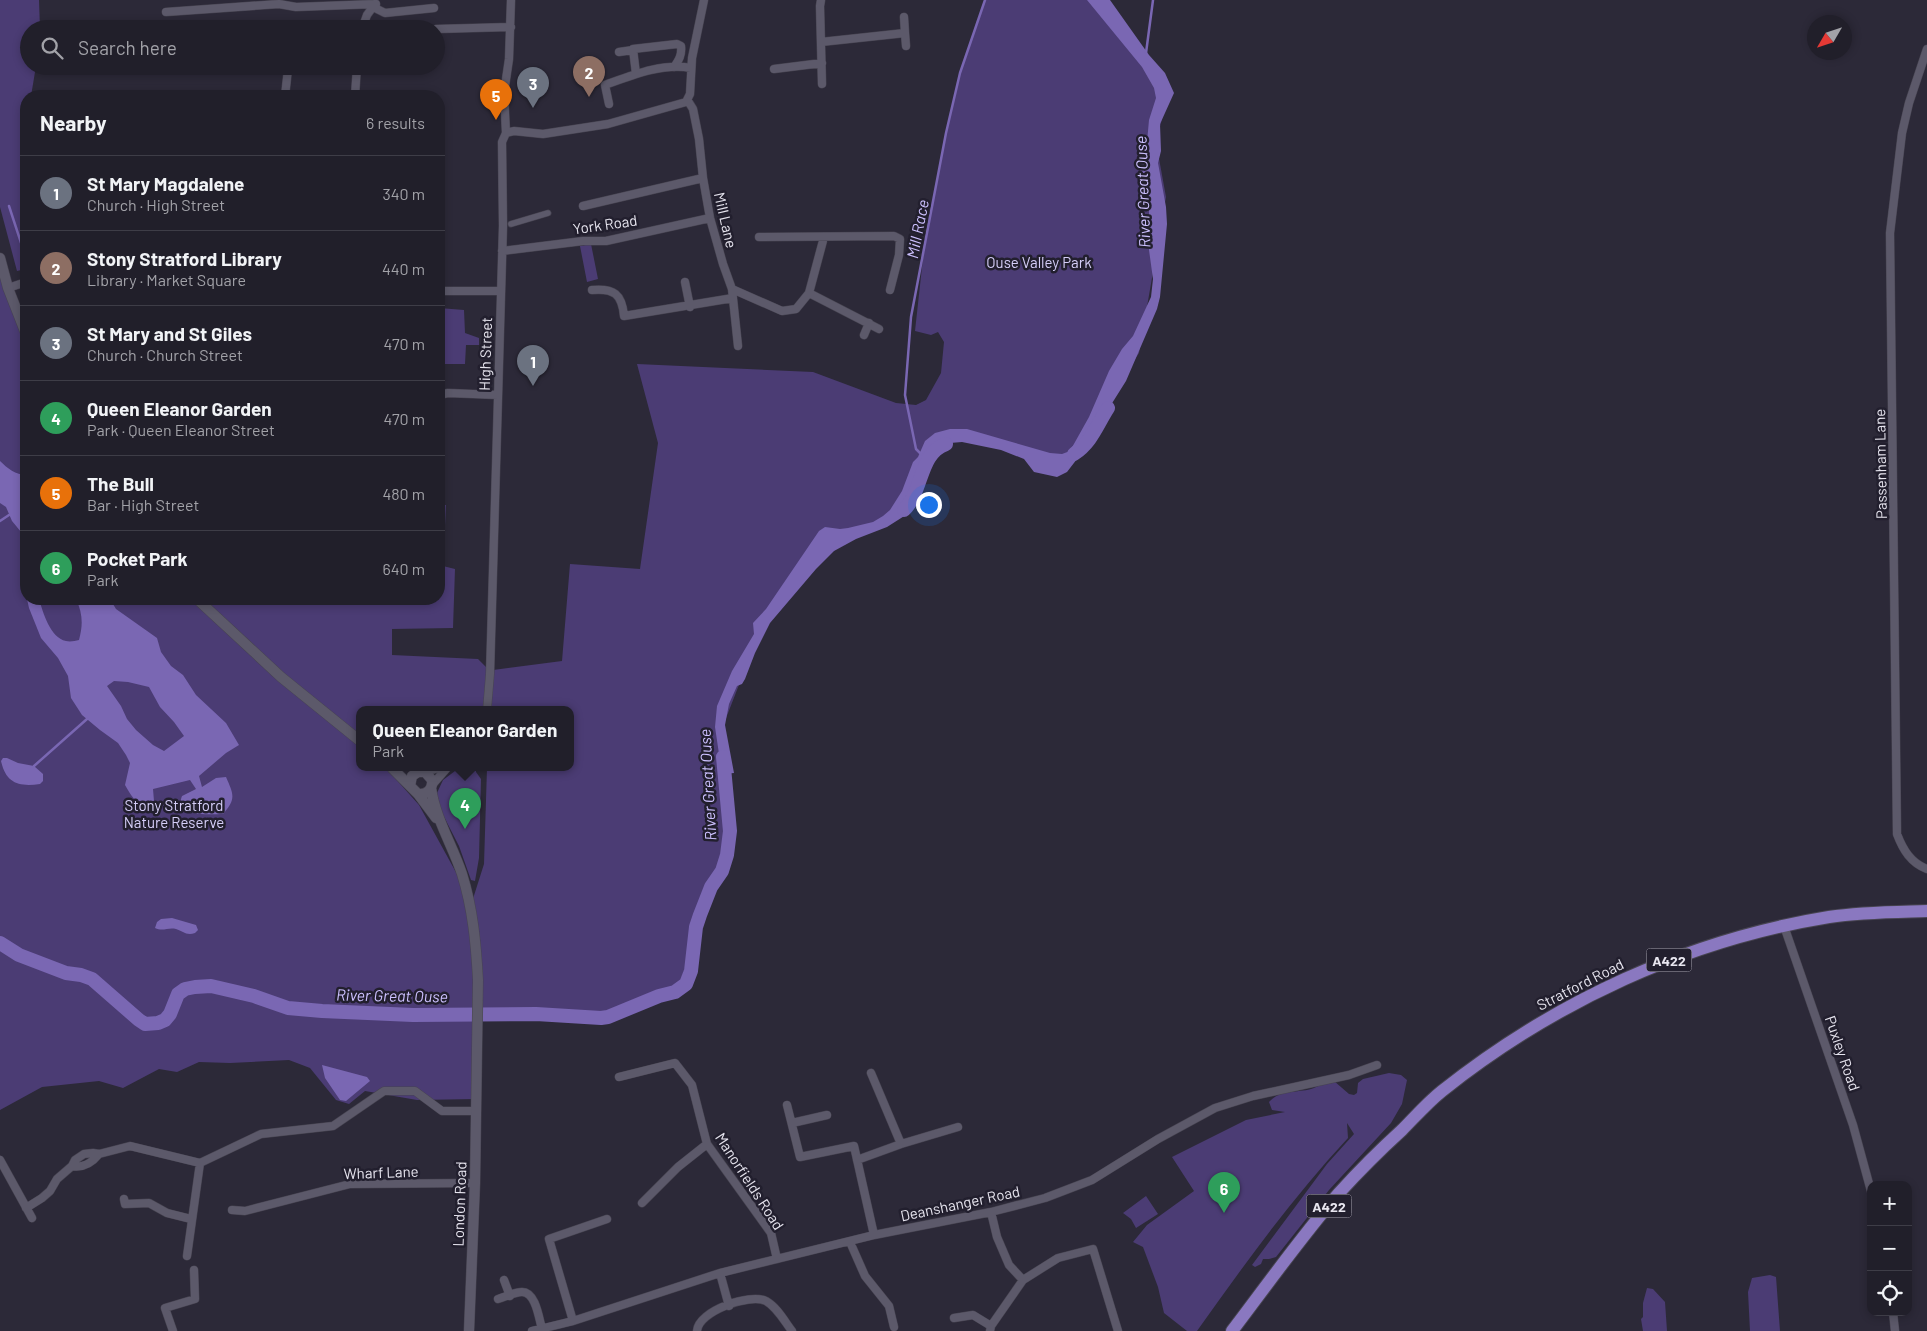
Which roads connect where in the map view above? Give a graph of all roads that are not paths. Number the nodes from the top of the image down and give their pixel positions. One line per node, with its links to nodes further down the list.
1 (511, 0): 9 (street, High Street)
2 (704, 0): 19 (street)
3 (821, 0): 12 (street)
4 (376, 3): 5 (street); 6 (street); 8 (street)
5 (434, 8)
6 (166, 12)
7 (904, 17): 11 (street)
8 (365, 20)
9 (510, 27): 10 (street); 29 (street, High Street)
10 (445, 29)
11 (905, 33): 12 (street); 13 (street)
12 (821, 42): 17 (street)
13 (906, 46)
14 (1927, 49): 67 (street, Passenham Lane)
15 (633, 50): 16 (street); 18 (street); 21 (street)
16 (619, 52)
17 (822, 63): 20 (street); 24 (street)
18 (674, 66): 19 (street); 21 (street)
19 (691, 68): 27 (street)
20 (774, 69)
21 (636, 74): 28 (street)
22 (287, 75): 25 (street)
23 (356, 75): 26 (street)
24 (822, 84)
25 (286, 90)
26 (355, 90)
27 (688, 100): 29 (street); 30 (street, Mill Lane)
28 (609, 104)
29 (506, 133): 37 (street, High Street)
30 (703, 178): 31 (street); 33 (street, Mill Lane)
31 (583, 206)
32 (548, 213): 34 (street)
33 (710, 218): 37 (street, York Road); 42 (street, Mill Lane)
34 (511, 224)
35 (824, 236): 36 (street); 44 (street); 47 (street)
36 (759, 237)
37 (502, 251): 46 (street, High Street)
38 (0, 258): 41 (street)
39 (685, 282): 49 (street)
40 (20, 284): 41 (street)
41 (8, 288): 50 (street)
42 (732, 289): 47 (street); 48 (street, Mill Lane)
43 (592, 290): 49 (street)
44 (890, 290)
45 (445, 291): 46 (street)
46 (502, 291): 56 (street, High Street)
47 (809, 293): 51 (street)
48 (733, 298): 49 (street); 54 (street, Mill Lane)
49 (690, 307)
50 (20, 319)
51 (868, 323): 52 (street); 53 (street)
52 (879, 329)
53 (864, 335)
54 (738, 346)
55 (445, 394): 56 (street)
56 (498, 395): 58 (street, High Street)
57 (203, 605): 59 (street)
58 (487, 706)
59 (356, 737)
60 (395, 771): 63 (street)
61 (418, 771): 63 (street); 64 (street)
62 (444, 771): 64 (street)
63 (410, 786): 65 (street)
64 (432, 786): 65 (street); 66 (street)
65 (418, 794): 66 (street)
66 (440, 825): 74 (street, London Road)
67 (1927, 869)
68 (1927, 911): 69 (main road, Stratford Road / A422)
69 (1784, 926): 83 (street, Puxley Road); 116 (main road, Stratford Road / A422)
70 (1378, 1065): 89 (street, Deanshanger Road)
71 (871, 1073): 79 (street)
72 (619, 1077): 78 (street, Manorfields Road)
73 (787, 1105): 76 (street)
74 (476, 1110): 82 (street); 84 (street, London Road)
75 (826, 1115): 76 (street)
76 (792, 1122): 81 (street)
77 (958, 1127): 79 (street)
78 (707, 1144): 86 (street); 96 (street, Manorfields Road)
79 (901, 1144): 81 (street)
80 (0, 1160): 87 (street)
81 (857, 1160): 93 (street)
82 (200, 1163): 87 (street); 91 (street)
83 (1868, 1181)
84 (475, 1183): 88 (street, Wharf Lane); 111 (street, London Road)
85 (124, 1199): 91 (street)
86 (642, 1203)
87 (26, 1208): 90 (street)
88 (232, 1210)
89 (991, 1212): 93 (street, Deanshanger Road); 100 (street)
90 (32, 1218)
91 (191, 1219): 95 (street)
92 (607, 1219): 106 (street)
93 (874, 1235): 94 (street, Deanshanger Road)
94 (850, 1242): 96 (street, Deanshanger Road); 107 (street)
95 (187, 1256)
96 (777, 1259): 98 (street, Deanshanger Road)
97 (194, 1270): 110 (street)
98 (720, 1273): 103 (street); 106 (street, Deanshanger Road)
99 (504, 1280): 101 (street)
100 (1023, 1280): 108 (street); 115 (street)
101 (510, 1296): 102 (street); 109 (street)
102 (498, 1299)
103 (729, 1306): 113 (street); 114 (street)
104 (1893, 1316): 117 (street)
105 (954, 1318): 108 (street)
106 (573, 1321): 109 (street, Deanshanger Road)
107 (894, 1327)
108 (991, 1328)
109 (542, 1330): 112 (street, Deanshanger Road)
110 (173, 1331)
111 (469, 1331)
112 (532, 1331)
113 (697, 1331)
114 (792, 1331)
115 (1118, 1331)
116 (1232, 1331)
117 (1895, 1331)

